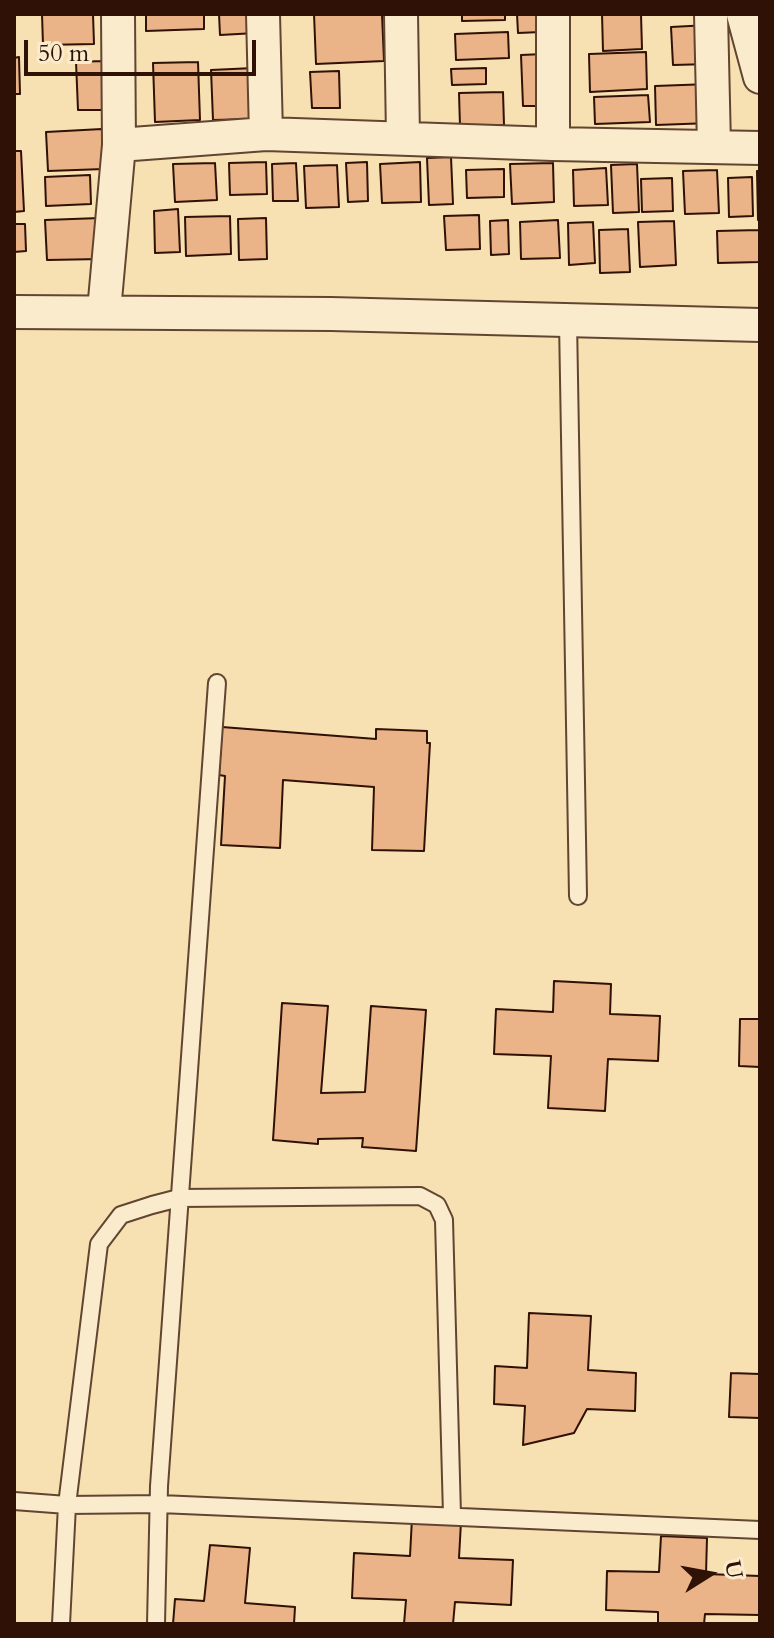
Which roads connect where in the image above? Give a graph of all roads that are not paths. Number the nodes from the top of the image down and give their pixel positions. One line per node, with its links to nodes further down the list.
1 (118, 14): 11 (street)
2 (263, 14): 8 (street)
3 (401, 14): 9 (street)
4 (553, 14): 10 (street)
5 (711, 14): 12 (street)
6 (743, 14): 7 (street)
7 (760, 77)
8 (266, 134): 9 (street); 11 (street)
9 (403, 137): 10 (street)
10 (553, 144): 12 (street)
11 (119, 145): 14 (street)
12 (714, 146): 13 (street)
13 (760, 148)
14 (104, 311): 15 (street); 16 (street)
15 (14, 312)
16 (568, 321): 17 (street); 19 (lane)
17 (760, 325)
18 (217, 683): 20 (lane)
19 (578, 896)
20 (179, 1198): 22 (lane); 23 (lane); 24 (lane)
21 (14, 1501): 23 (lane)
22 (160, 1504): 23 (lane); 24 (lane); 27 (lane)
23 (67, 1505): 26 (lane)
24 (452, 1515): 25 (lane)
25 (760, 1530)
26 (61, 1624)
27 (156, 1624)

